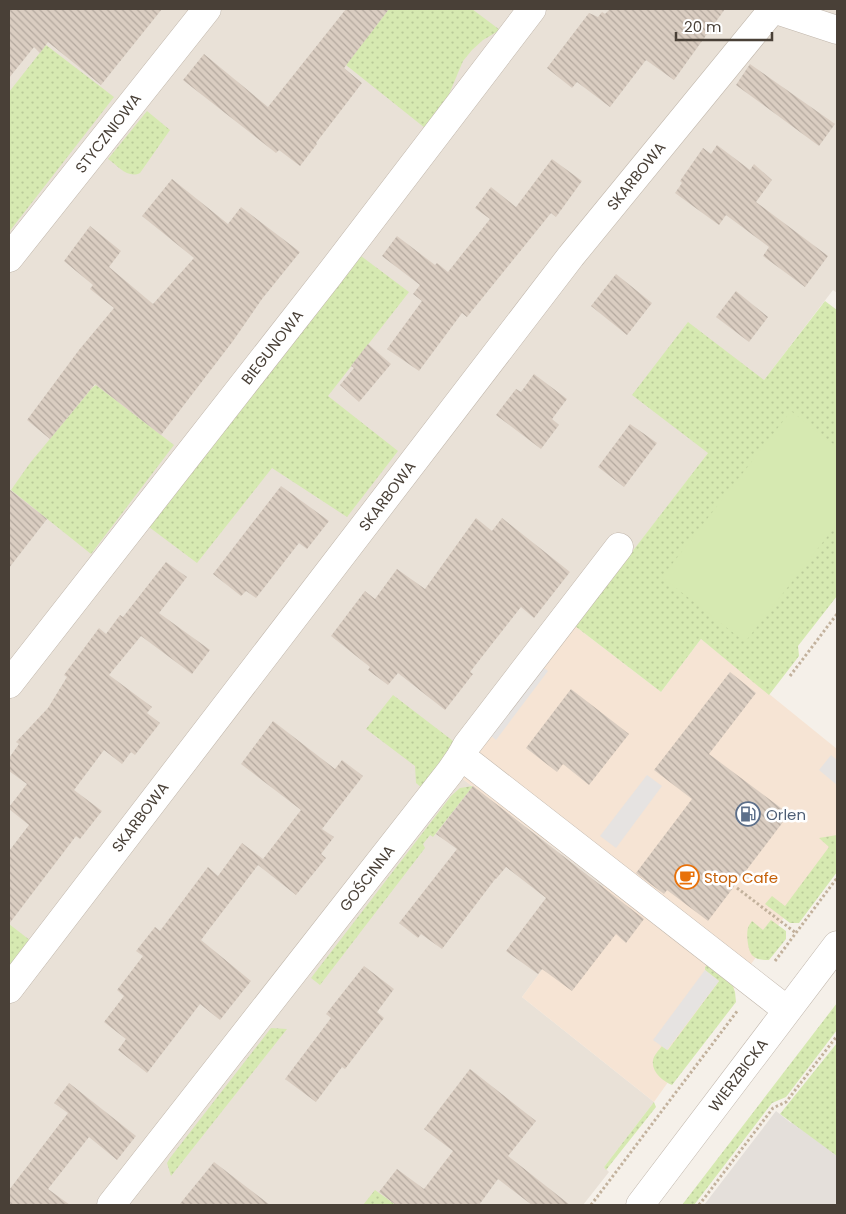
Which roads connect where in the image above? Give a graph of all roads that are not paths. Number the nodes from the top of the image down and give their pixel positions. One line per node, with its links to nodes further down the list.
1 (207, 9): 5 (street, STYCZNIOWA)
2 (532, 9): 7 (street, BIEGUNOWA)
3 (773, 9): 4 (street); 10 (street, SKARBOWA)
4 (837, 30)
5 (9, 258)
6 (619, 547): 8 (street, GOŚCINNA)
7 (9, 684)
8 (461, 756): 11 (street); 12 (street, GOŚCINNA)
9 (837, 945): 11 (street, WIERZBICKA)
10 (9, 989)
11 (787, 1010): 13 (street, WIERZBICKA)
12 (111, 1205)
13 (640, 1205)

